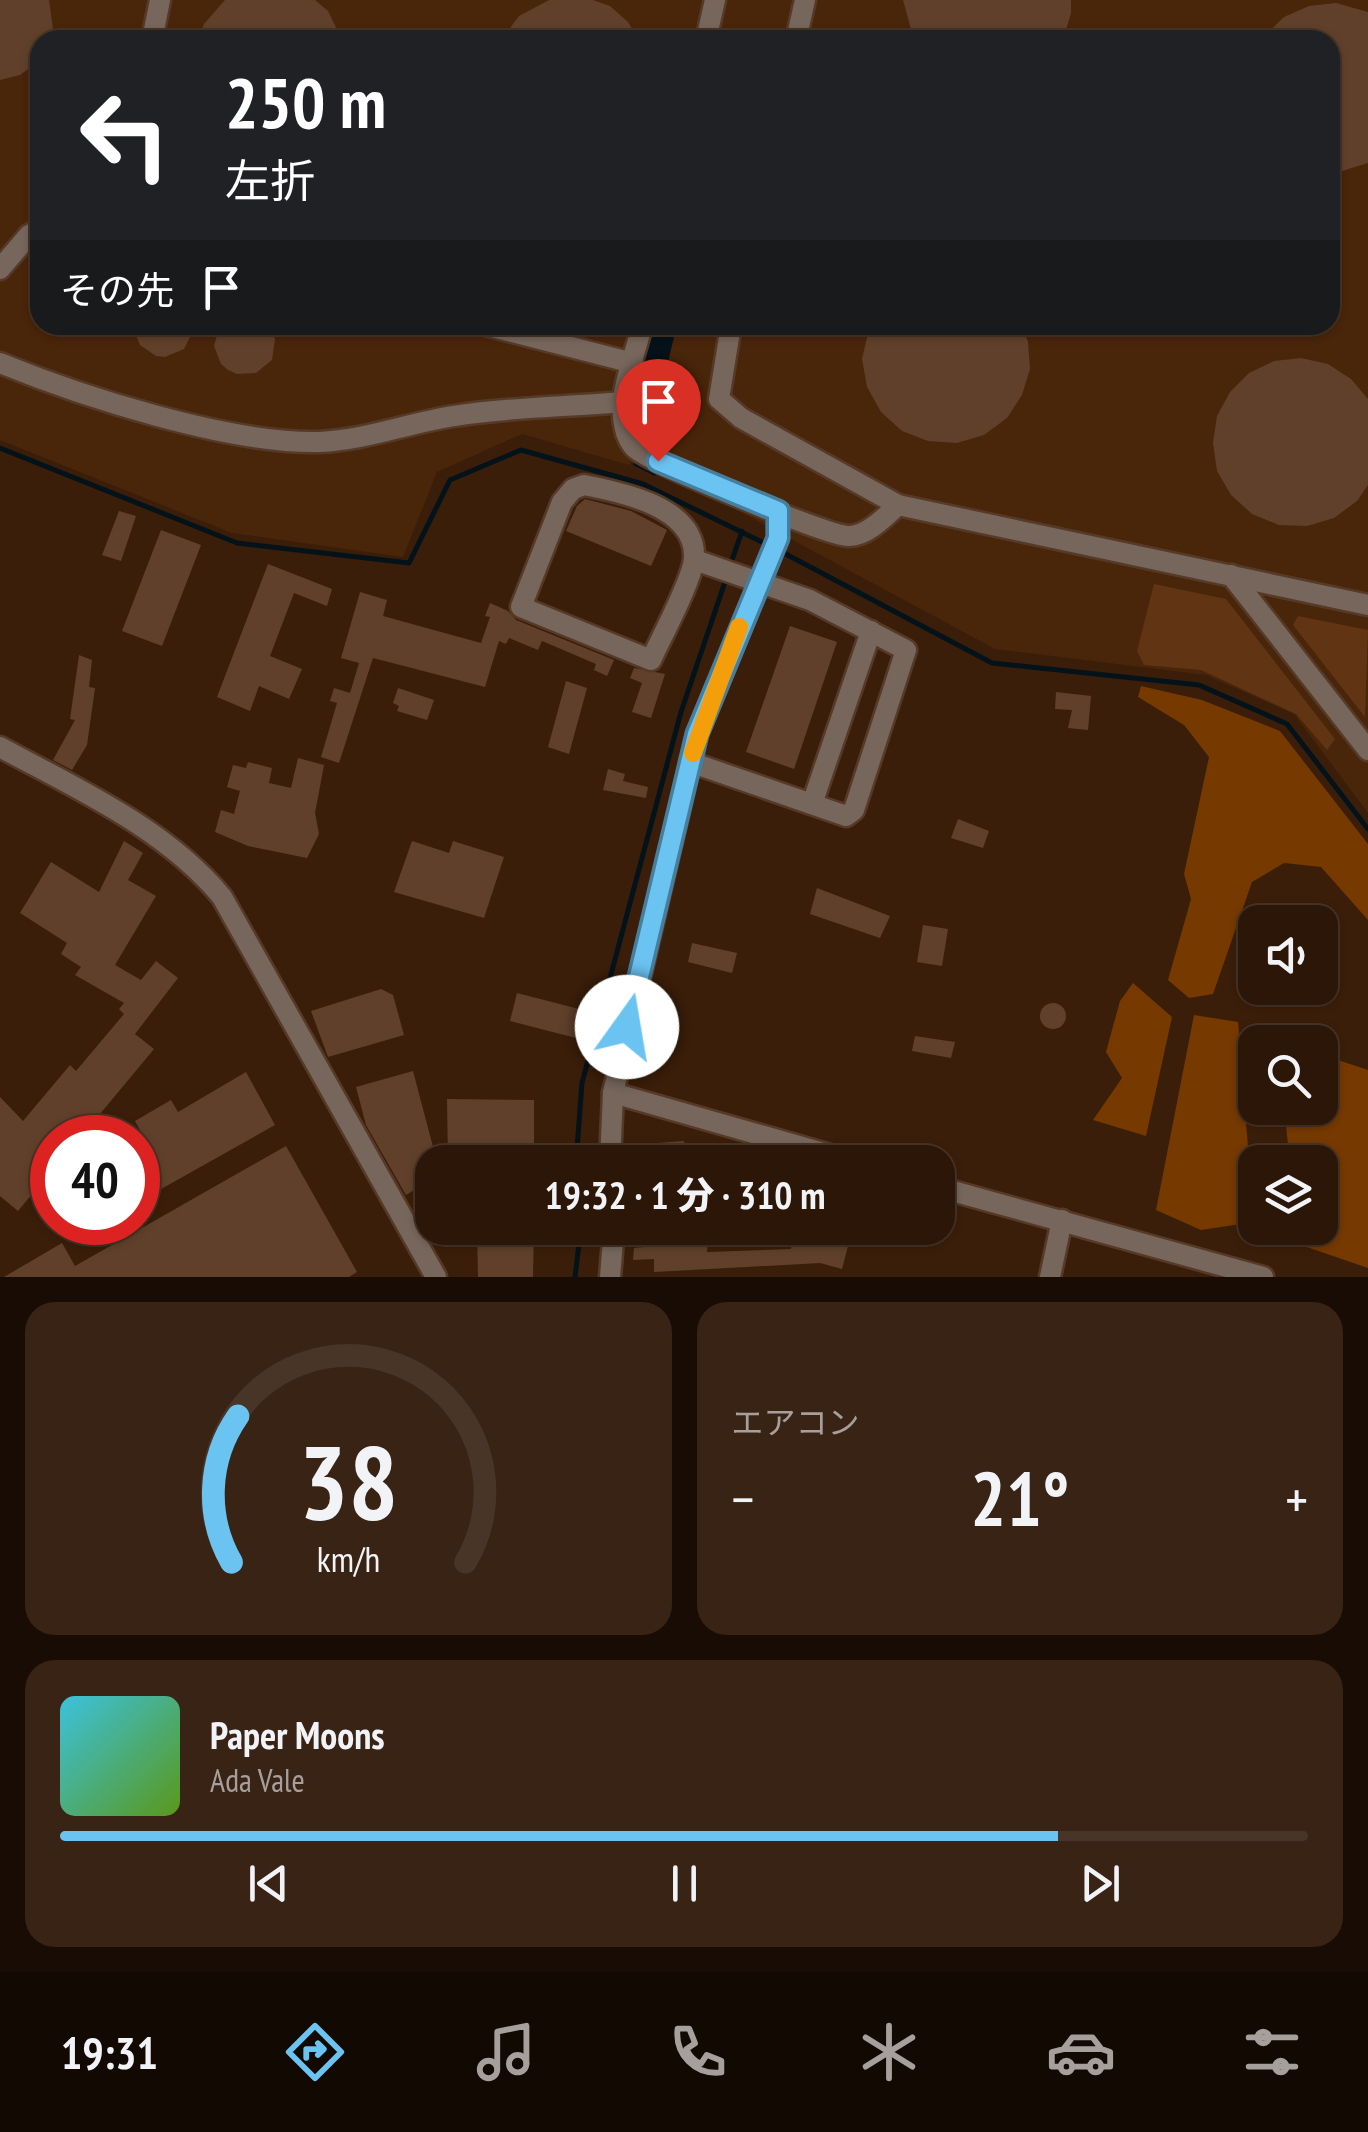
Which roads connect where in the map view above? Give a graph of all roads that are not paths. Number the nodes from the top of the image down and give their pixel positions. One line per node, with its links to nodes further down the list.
1 (160, 0): 4 (street)
2 (715, 0): 5 (street)
3 (805, 0): 6 (street)
4 (154, 30)
5 (708, 30)
6 (798, 30)
7 (30, 234): 8 (street)
8 (0, 269)
9 (525, 335): 12 (street)
10 (640, 335): 12 (street)
11 (729, 335): 15 (street)
12 (634, 362): 14 (street)
13 (0, 363): 14 (street)
14 (622, 402): 16 (street)
15 (898, 505): 16 (street); 19 (street)
16 (778, 511): 18 (street)
17 (695, 560): 17 (street); 18 (street)
18 (761, 573): 21 (street); 24 (street)
19 (1231, 574): 20 (street); 23 (street)
20 (1368, 605)
21 (871, 631): 25 (street); 25 (street)
22 (0, 748): 33 (street)
23 (1368, 750)
24 (690, 762): 25 (street); 26 (street)
25 (812, 804)
26 (613, 1092): 27 (street); 28 (street)
27 (611, 1145)
28 (796, 1145)
29 (955, 1191): 30 (street)
30 (1062, 1220): 32 (street); 35 (street)
31 (613, 1245): 34 (street)
32 (1203, 1269): 36 (street)
33 (436, 1277)
34 (610, 1277)
35 (1050, 1277)
36 (1262, 1277)

